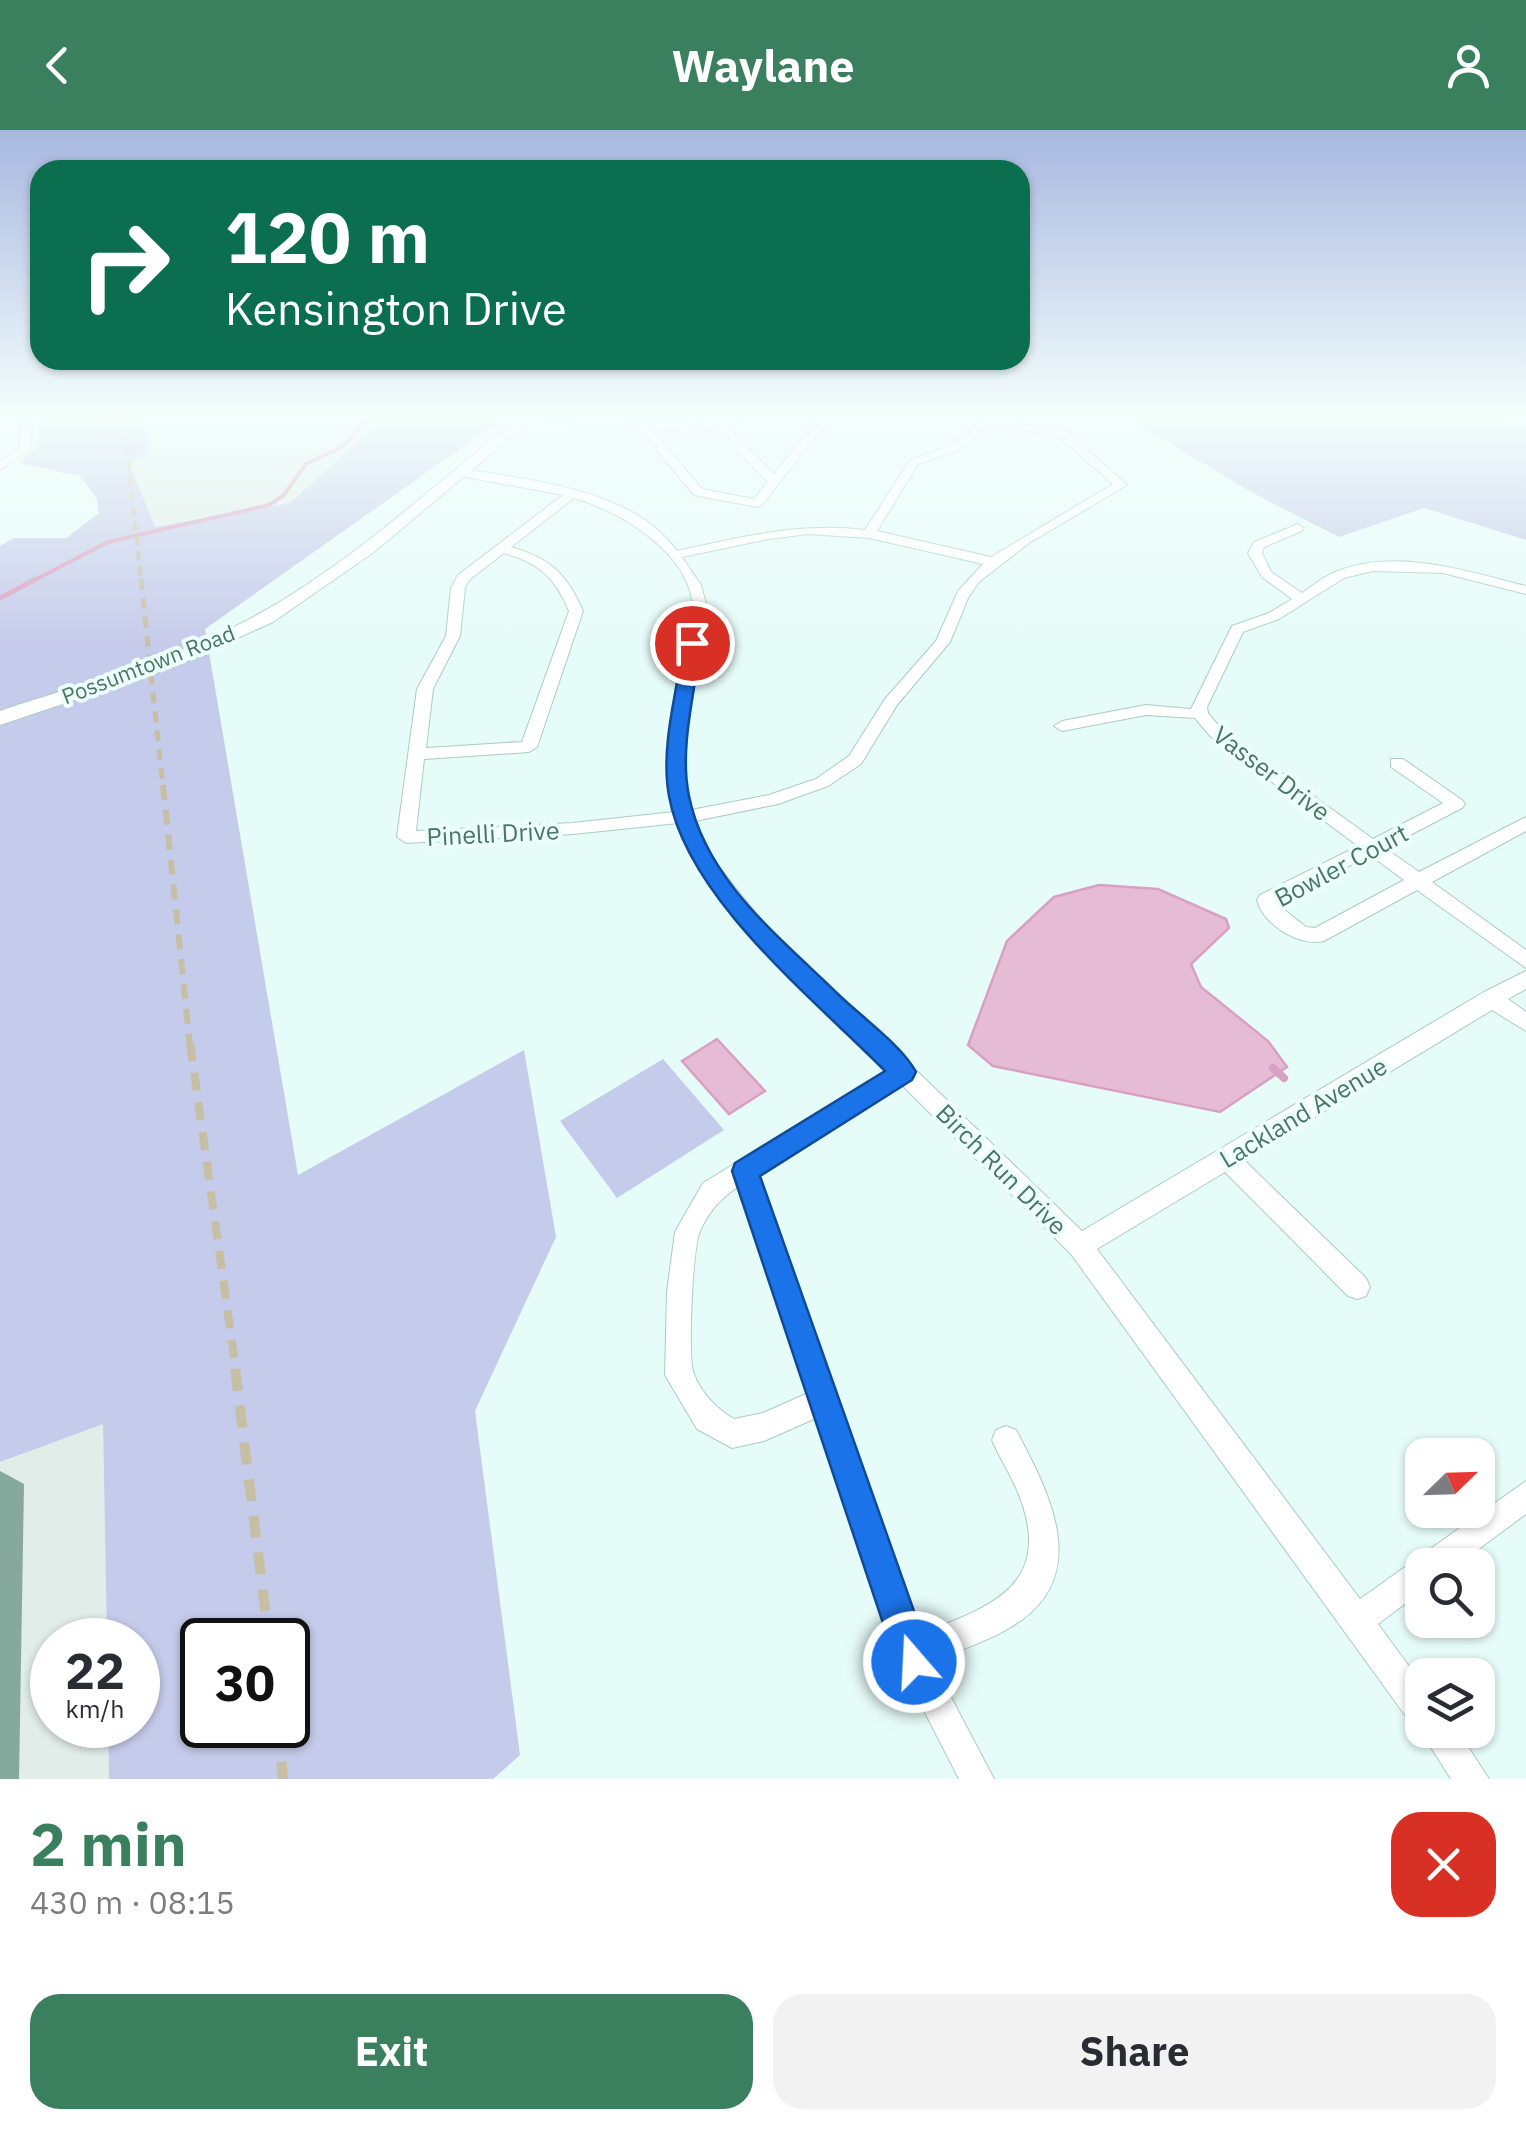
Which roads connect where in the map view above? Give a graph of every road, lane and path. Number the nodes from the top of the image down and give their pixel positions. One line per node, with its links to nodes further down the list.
1 (432, 494): 15 (main road, Possumtown Road)
2 (571, 494): 9 (street, Pinelli Drive); 10 (street, Birch Run Drive)
3 (708, 494): 4 (street)
4 (764, 494)
5 (894, 494): 8 (street)
6 (1106, 494): 11 (street)
7 (1298, 528): 13 (street)
8 (869, 534): 10 (street); 11 (street)
9 (502, 548): 17 (street, Pinelli Drive); 17 (street)
10 (675, 555): 19 (street, Birch Run Drive)
11 (993, 562): 19 (street)
12 (1526, 590): 13 (street, Vasser Drive)
13 (1300, 598): 14 (street, Vasser Drive)
14 (1200, 714): 16 (street); 21 (street, Vasser Drive)
15 (0, 718)
16 (1062, 726)
17 (417, 754): 19 (street, Pinelli Drive)
18 (1397, 763): 21 (street, Bowler Court)
19 (685, 816): 27 (street, Birch Run Drive)
20 (1526, 823): 22 (street, Bowler Court)
21 (1370, 848): 22 (street, Vasser Drive); 22 (street, Bowler Court)
22 (1416, 880): 23 (street, Vasser Drive)
23 (1526, 960)
24 (1526, 979): 25 (street, Lackland Avenue)
25 (1491, 998): 26 (street); 28 (street, Lackland Avenue)
26 (1526, 1023)
27 (903, 1072): 29 (street); 30 (street, Birch Run Drive)
28 (1227, 1158): 30 (street, Lackland Avenue); 31 (street)
29 (745, 1171): 32 (street); 32 (street)
30 (1080, 1246): 37 (street, Birch Run Drive)
31 (1357, 1287)
32 (822, 1401): 38 (street)
33 (1006, 1440): 38 (street)
34 (1526, 1496): 35 (street)
35 (1455, 1548)
36 (1405, 1585): 37 (street)
37 (1358, 1620): 39 (street, Birch Run Drive)
38 (911, 1654): 41 (street)
39 (1405, 1686)
40 (1450, 1748): 42 (street)
41 (977, 1779)
42 (1472, 1779)

